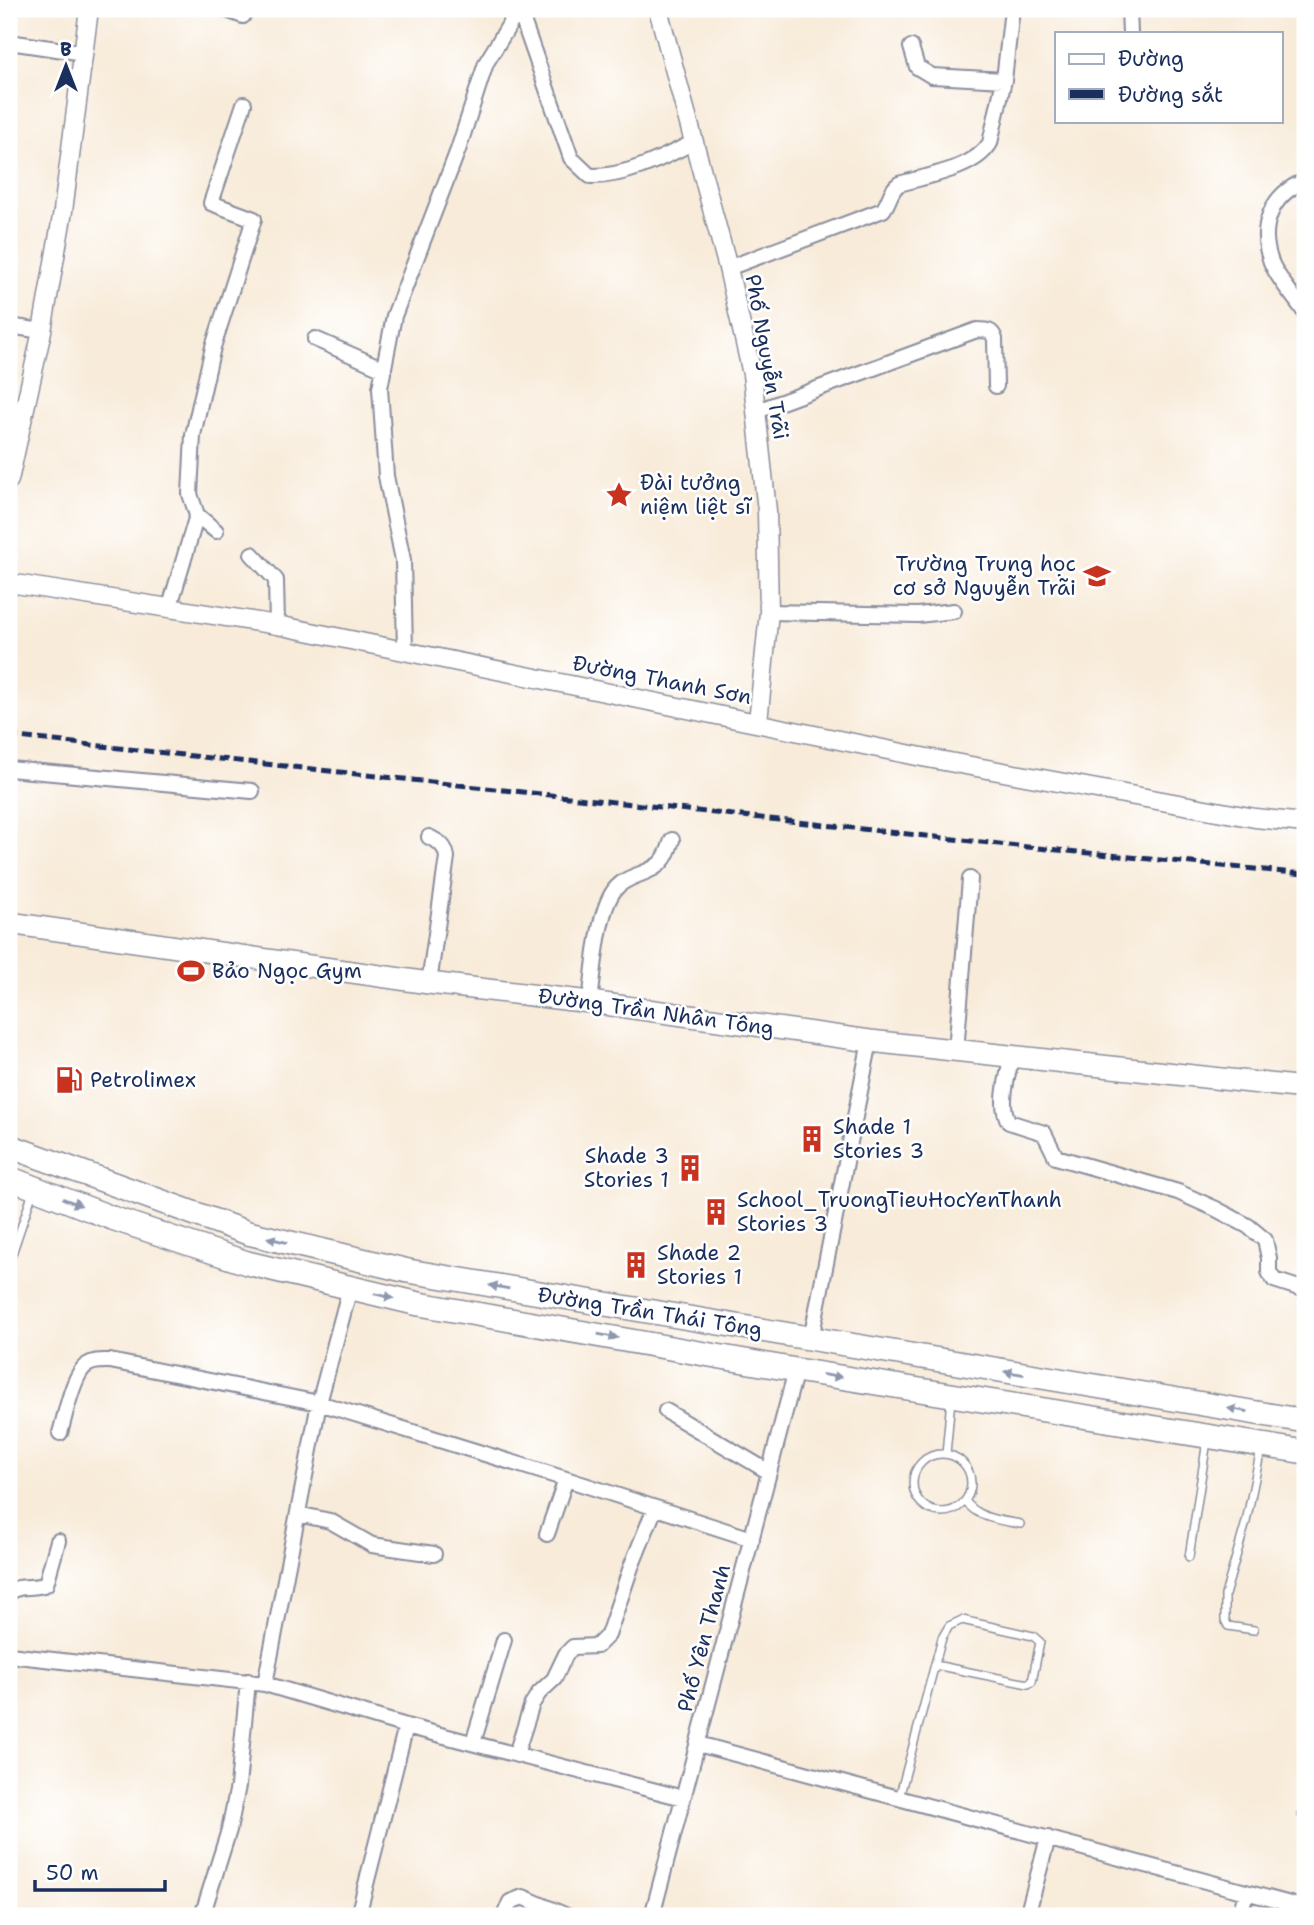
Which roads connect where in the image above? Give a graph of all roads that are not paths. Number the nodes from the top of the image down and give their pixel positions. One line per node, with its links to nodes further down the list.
1 (89, 9): 11 (street)
2 (224, 9): 7 (street)
3 (519, 9): 14 (street); 21 (street)
4 (658, 9): 14 (street, Phố Nguyễn Trãi)
5 (1012, 9): 12 (street)
6 (1129, 9): 8 (street)
7 (243, 16)
8 (1129, 32)
9 (9, 42): 11 (street)
10 (911, 47): 12 (street)
11 (84, 53): 19 (street)
12 (1004, 80): 16 (street)
13 (244, 104): 26 (street)
14 (694, 142): 16 (street, Phố Nguyễn Trãi)
15 (1305, 181): 17 (street)
16 (728, 268): 24 (street, Phố Nguyễn Trãi)
17 (1305, 313)
18 (9, 326): 19 (street)
19 (42, 331): 23 (street)
20 (315, 339): 21 (street)
21 (384, 369): 34 (street)
22 (996, 386): 24 (street)
23 (16, 409): 25 (street)
24 (757, 411): 32 (street, Phố Nguyễn Trãi)
25 (9, 480)
26 (197, 515): 27 (street); 30 (street)
27 (216, 531)
28 (252, 554): 33 (street)
29 (9, 583): 30 (street, Đường Thanh Sơn)
30 (169, 609): 33 (street, Đường Thanh Sơn)
31 (954, 611): 32 (street)
32 (769, 612): 35 (street, Phố Nguyễn Trãi)
33 (277, 625): 34 (street, Đường Thanh Sơn)
34 (405, 651): 35 (street, Đường Thanh Sơn)
35 (758, 722): 38 (street, Đường Thanh Sơn)
36 (9, 769): 37 (street)
37 (252, 791)
38 (1305, 823)
39 (429, 837): 43 (street)
40 (672, 840): 44 (street)
41 (970, 879): 46 (street)
42 (9, 923): 43 (main road, Đường Trần Nhân Tông)
43 (429, 983): 44 (main road, Đường Trần Nhân Tông)
44 (590, 1002): 45 (main road, Đường Trần Nhân Tông)
45 (870, 1041): 46 (main road, Đường Trần Nhân Tông); 57 (street)
46 (956, 1051): 47 (main road, Đường Trần Nhân Tông)
47 (1012, 1058): 48 (main road, Đường Trần Nhân Tông); 54 (street)
48 (1305, 1088)
49 (9, 1146): 55 (highway, Đường Trần Thái Tông, one-way to 49)
50 (9, 1178): 51 (highway, Đường Trần Thái Tông)
51 (35, 1188): 52 (lane); 53 (highway, Đường Trần Thái Tông, one-way to 53)
52 (9, 1263)
53 (350, 1288): 56 (highway, Đường Trần Thái Tông, one-way to 56); 60 (street)
54 (1305, 1290)
55 (561, 1298): 56 (highway); 57 (highway, Đường Trần Thái Tông)
56 (557, 1327): 58 (highway, Đường Trần Thái Tông, one-way to 58)
57 (811, 1339): 62 (highway, Đường Trần Thái Tông, one-way to 57)
58 (796, 1370): 59 (highway, Đường Trần Thái Tông, one-way to 59); 68 (street, Phố Yên Thanh)
59 (951, 1395): 64 (highway, Đường Trần Thái Tông); 67 (lane)
60 (319, 1403): 63 (street); 69 (street); 72 (street)
61 (666, 1411): 68 (street)
62 (1305, 1421)
63 (60, 1433)
64 (1208, 1437): 65 (highway, Đường Trần Thái Tông); 78 (lane)
65 (1262, 1446): 66 (highway, Đường Trần Thái Tông); 80 (lane)
66 (1305, 1452)
67 (946, 1454): 70 (lane); 70 (lane)
68 (769, 1472): 75 (street, Phố Yên Thanh)
69 (566, 1479): 71 (street); 74 (street)
70 (965, 1501): 73 (lane)
71 (655, 1508): 75 (street); 89 (street)
72 (298, 1514): 77 (street); 85 (street)
73 (1020, 1524)
74 (547, 1534)
75 (752, 1539): 88 (street, Phố Yên Thanh)
76 (58, 1541): 79 (street)
77 (434, 1554)
78 (1189, 1557)
79 (9, 1593)
80 (1254, 1630)
81 (504, 1640): 87 (street)
82 (9, 1655): 84 (street)
83 (935, 1665): 83 (lane); 91 (lane)
84 (248, 1681): 85 (street); 95 (street)
85 (265, 1684): 86 (street)
86 (406, 1726): 87 (street); 96 (street)
87 (473, 1743): 89 (street)
88 (698, 1744): 90 (street, Phố Yên Thanh); 91 (street)
89 (516, 1754): 90 (street)
90 (683, 1798): 99 (street, Phố Yên Thanh)
91 (899, 1798): 92 (street)
92 (1048, 1838): 93 (street); 100 (street)
93 (1246, 1892): 94 (street); 101 (street)
94 (1305, 1908)
95 (202, 1916)
96 (358, 1916)
97 (504, 1916): 98 (street)
98 (567, 1916)
99 (652, 1916)
100 (1027, 1916)
101 (1240, 1916)

